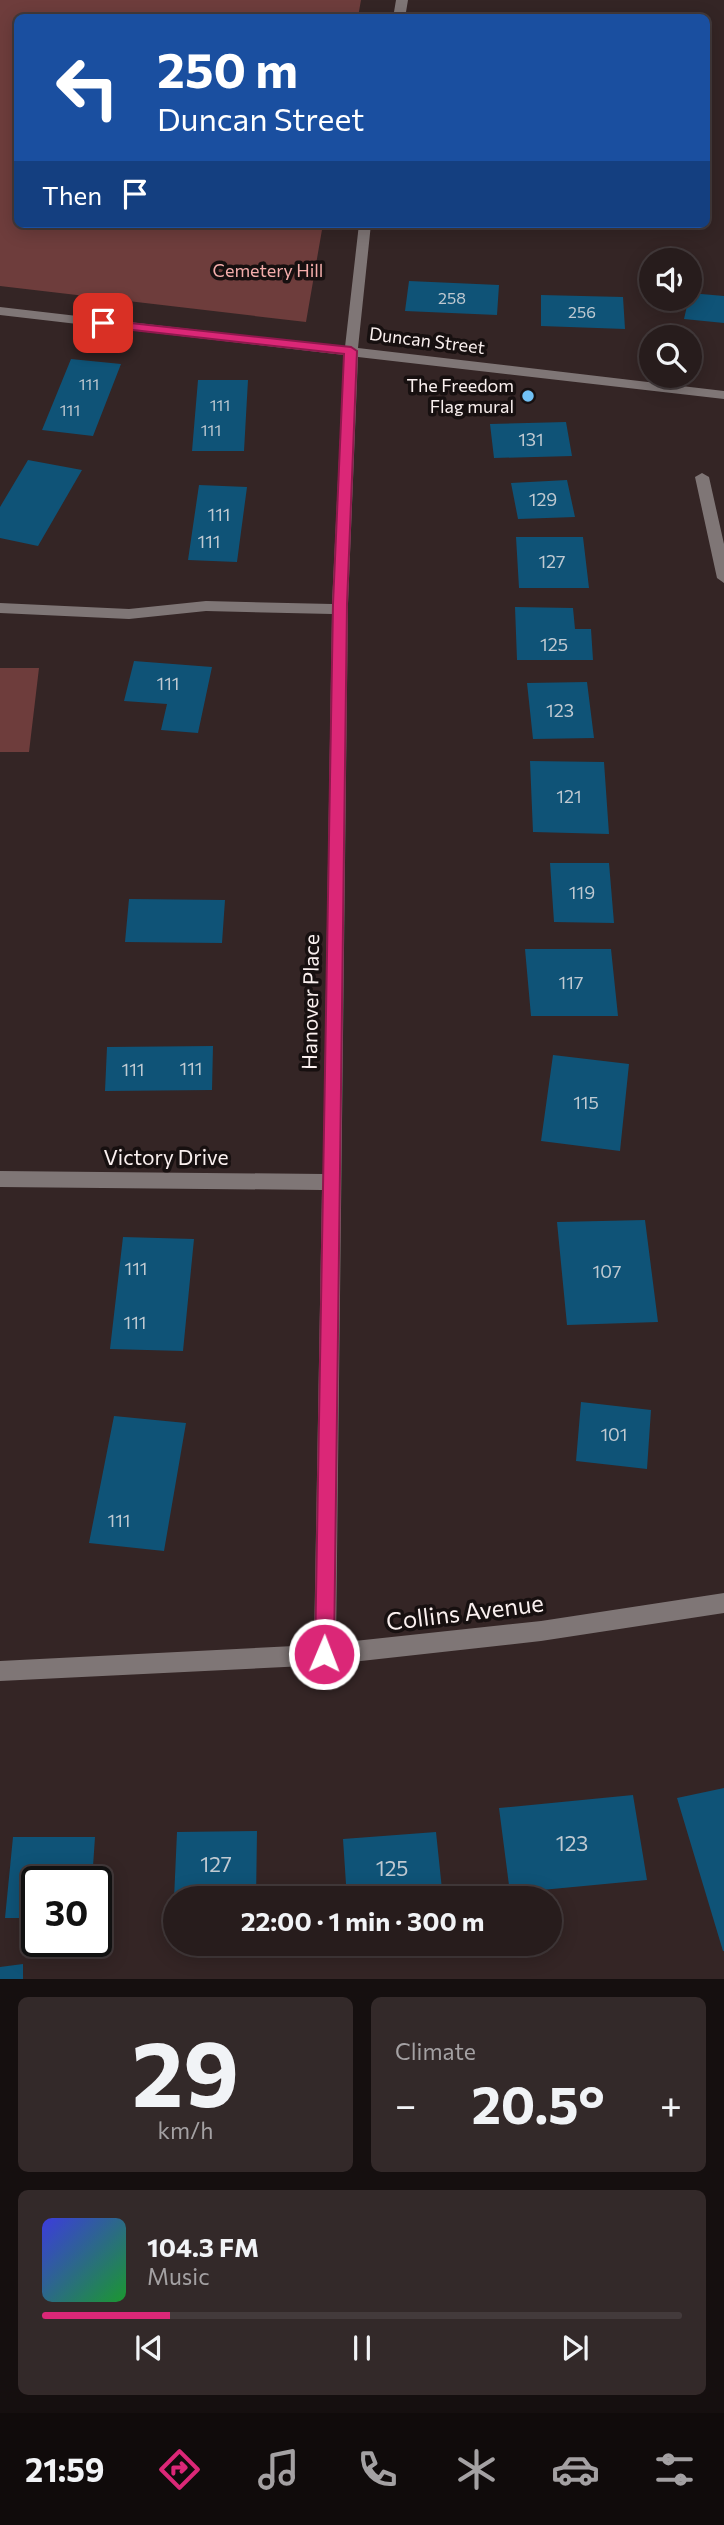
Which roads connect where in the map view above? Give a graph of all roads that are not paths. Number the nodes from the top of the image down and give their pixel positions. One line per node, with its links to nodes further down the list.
1 (365, 228): 3 (street, Hanover Place)
2 (0, 311): 3 (street, Duncan Street)
3 (351, 351): 4 (street, Duncan Street); 8 (street, Hanover Place)
4 (724, 395)
5 (702, 477): 6 (street)
6 (724, 578)
7 (0, 608): 8 (street)
8 (340, 609): 10 (street, Hanover Place)
9 (0, 1179): 10 (street, Victory Drive)
10 (331, 1182): 12 (street, Hanover Place)
11 (724, 1603): 12 (street, Collins Avenue)
12 (324, 1654): 13 (street, Collins Avenue)
13 (0, 1671)

